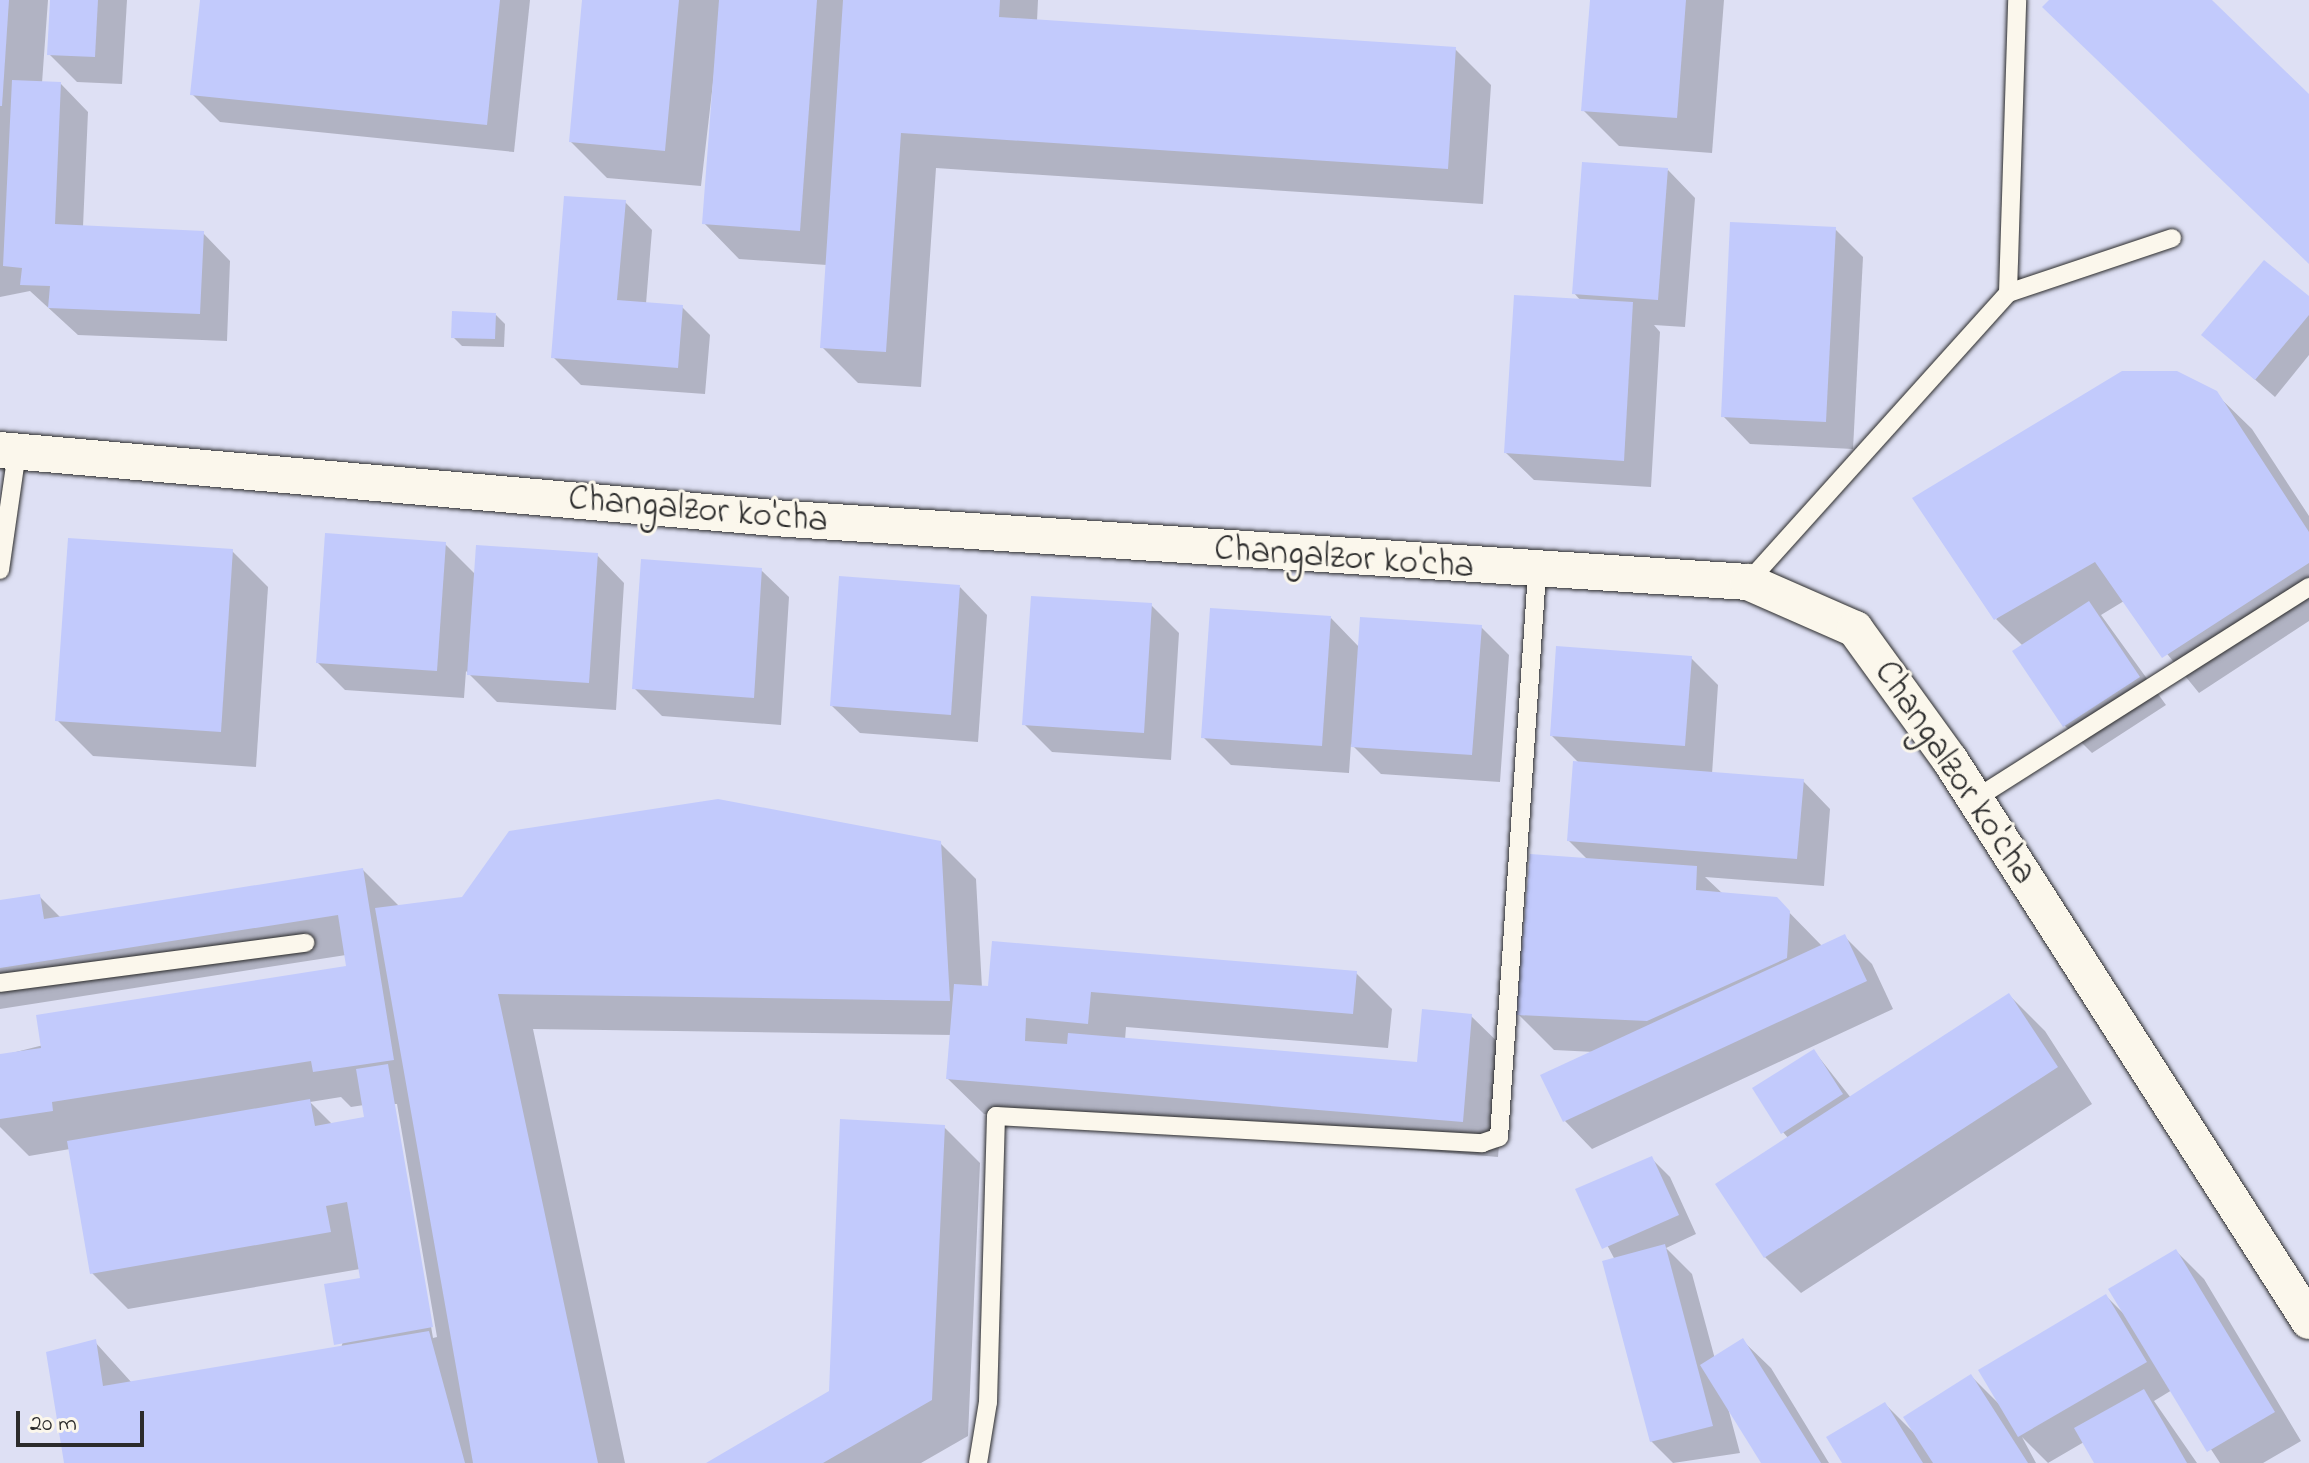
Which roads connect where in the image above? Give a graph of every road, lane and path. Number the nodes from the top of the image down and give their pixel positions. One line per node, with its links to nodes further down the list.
1 (2017, 0): 3 (lane)
2 (2172, 238): 3 (lane)
3 (2008, 293): 7 (lane)
4 (9, 451): 5 (lane); 6 (street, Changalzor ko'cha)
5 (0, 570)
6 (1537, 573): 7 (street, Changalzor ko'cha); 13 (lane)
7 (1748, 582): 9 (street, Changalzor ko'cha)
8 (2309, 587): 9 (lane)
9 (1975, 799): 12 (street, Changalzor ko'cha)
10 (305, 943): 11 (lane)
11 (0, 983)
12 (2309, 1321)
13 (978, 1463)

